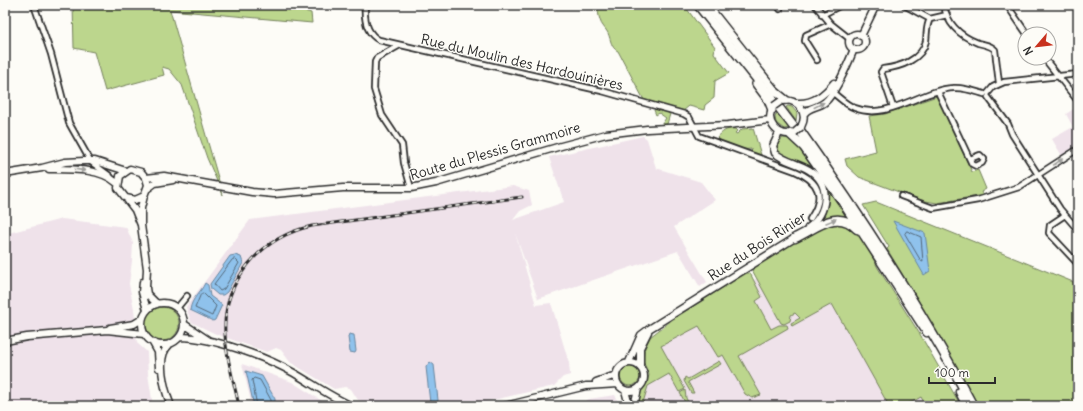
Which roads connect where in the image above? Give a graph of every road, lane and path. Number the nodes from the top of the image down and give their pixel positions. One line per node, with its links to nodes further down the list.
1 (34, 5): 42 (street)
2 (366, 5): 20 (street, Rue du Moulin des Hardouinières)
3 (694, 5): 32 (main road)
4 (698, 5): 32 (highway)
5 (703, 5): 32 (highway)
6 (708, 5): 32 (main road)
7 (814, 5): 13 (street)
8 (841, 5): 13 (street)
9 (876, 5): 18 (street)
10 (904, 5): 15 (street)
11 (944, 5): 14 (street)
12 (1007, 5): 17 (street)
13 (822, 15): 16 (street)
14 (946, 15): 15 (street); 27 (street)
15 (930, 19): 34 (street)
16 (831, 24): 19 (street); 22 (street)
17 (1021, 26)
18 (861, 36): 19 (street); 21 (street)
19 (850, 39): 21 (street)
20 (400, 46): 37 (street, Rue du Moulin des Hardouinières); 51 (street)
21 (854, 49): 24 (street)
22 (817, 60)
23 (1050, 66): 26 (street)
24 (842, 74): 29 (street); 33 (street)
25 (1078, 74): 26 (street)
26 (1058, 77): 27 (street); 31 (street)
27 (999, 83): 30 (street)
28 (938, 91): 30 (street); 34 (street); 41 (street)
29 (832, 92): 34 (street); 35 (street, one-way to 29)
30 (987, 94): 46 (street)
31 (1078, 101)
32 (778, 103): 33 (street); 36 (street); 38 (highway)
33 (797, 103): 35 (street)
34 (893, 107)
35 (804, 114): 38 (street)
36 (770, 120): 37 (street, Route du Plessis Grammoire); 39 (street)
37 (693, 126): 51 (street, Route du Plessis Grammoire); 57 (street, Rue du Moulin des Hardouinières)
38 (797, 129): 39 (street); 62 (highway); 72 (highway); 93 (highway)
39 (779, 133): 60 (street, Rue du Bois Rinier)
40 (1078, 150): 46 (street, one-way to 40)
41 (970, 159)
42 (90, 161): 43 (street); 44 (street); 47 (street)
43 (42, 168): 45 (street); 47 (street, one-way to 47)
44 (126, 171): 48 (street); 50 (street)
45 (5, 174)
46 (1039, 175): 54 (street); 56 (street)
47 (111, 177): 50 (street)
48 (146, 178): 49 (street, Route du Plessis Grammoire); 52 (street)
49 (180, 180): 51 (street, Route du Plessis Grammoire); 52 (street, Route du Plessis Grammoire)
50 (118, 183): 55 (street)
51 (411, 188)
52 (148, 189): 53 (street)
53 (144, 196): 55 (street); 58 (street)
54 (901, 196)
55 (126, 198): 58 (street)
56 (1065, 215): 59 (street); 63 (street)
57 (810, 219)
58 (141, 225): 61 (street)
59 (1078, 230)
60 (795, 238): 62 (highway, one-way to 62); 70 (street, Rue du Bois Rinier)
61 (146, 255): 65 (street); 67 (street)
62 (876, 256): 72 (highway)
63 (1078, 264)
64 (187, 296): 66 (street)
65 (158, 304): 66 (street); 67 (street)
66 (177, 308): 69 (street)
67 (147, 310): 68 (street)
68 (142, 319): 71 (street); 73 (street)
69 (184, 324): 74 (street); 76 (street)
70 (649, 329): 79 (street, Rue du Bois Rinier); 80 (street)
71 (107, 330): 73 (street); 75 (street)
72 (927, 332): 92 (highway)
73 (144, 334): 77 (street)
74 (180, 337): 76 (street); 78 (street)
75 (5, 341)
76 (211, 341): 88 (street)
77 (153, 343): 78 (street); 86 (street)
78 (170, 344): 87 (street)
79 (629, 362): 80 (street); 81 (street)
80 (640, 366): 84 (street)
81 (616, 375): 82 (street); 83 (street)
82 (618, 384): 83 (street); 85 (street)
83 (586, 386): 89 (street)
84 (638, 389): 85 (street); 91 (street)
85 (624, 390): 90 (street)
86 (167, 406)
87 (171, 406)
88 (352, 406)
89 (505, 406)
90 (629, 406)
91 (634, 406)
92 (966, 406)
93 (973, 406)

